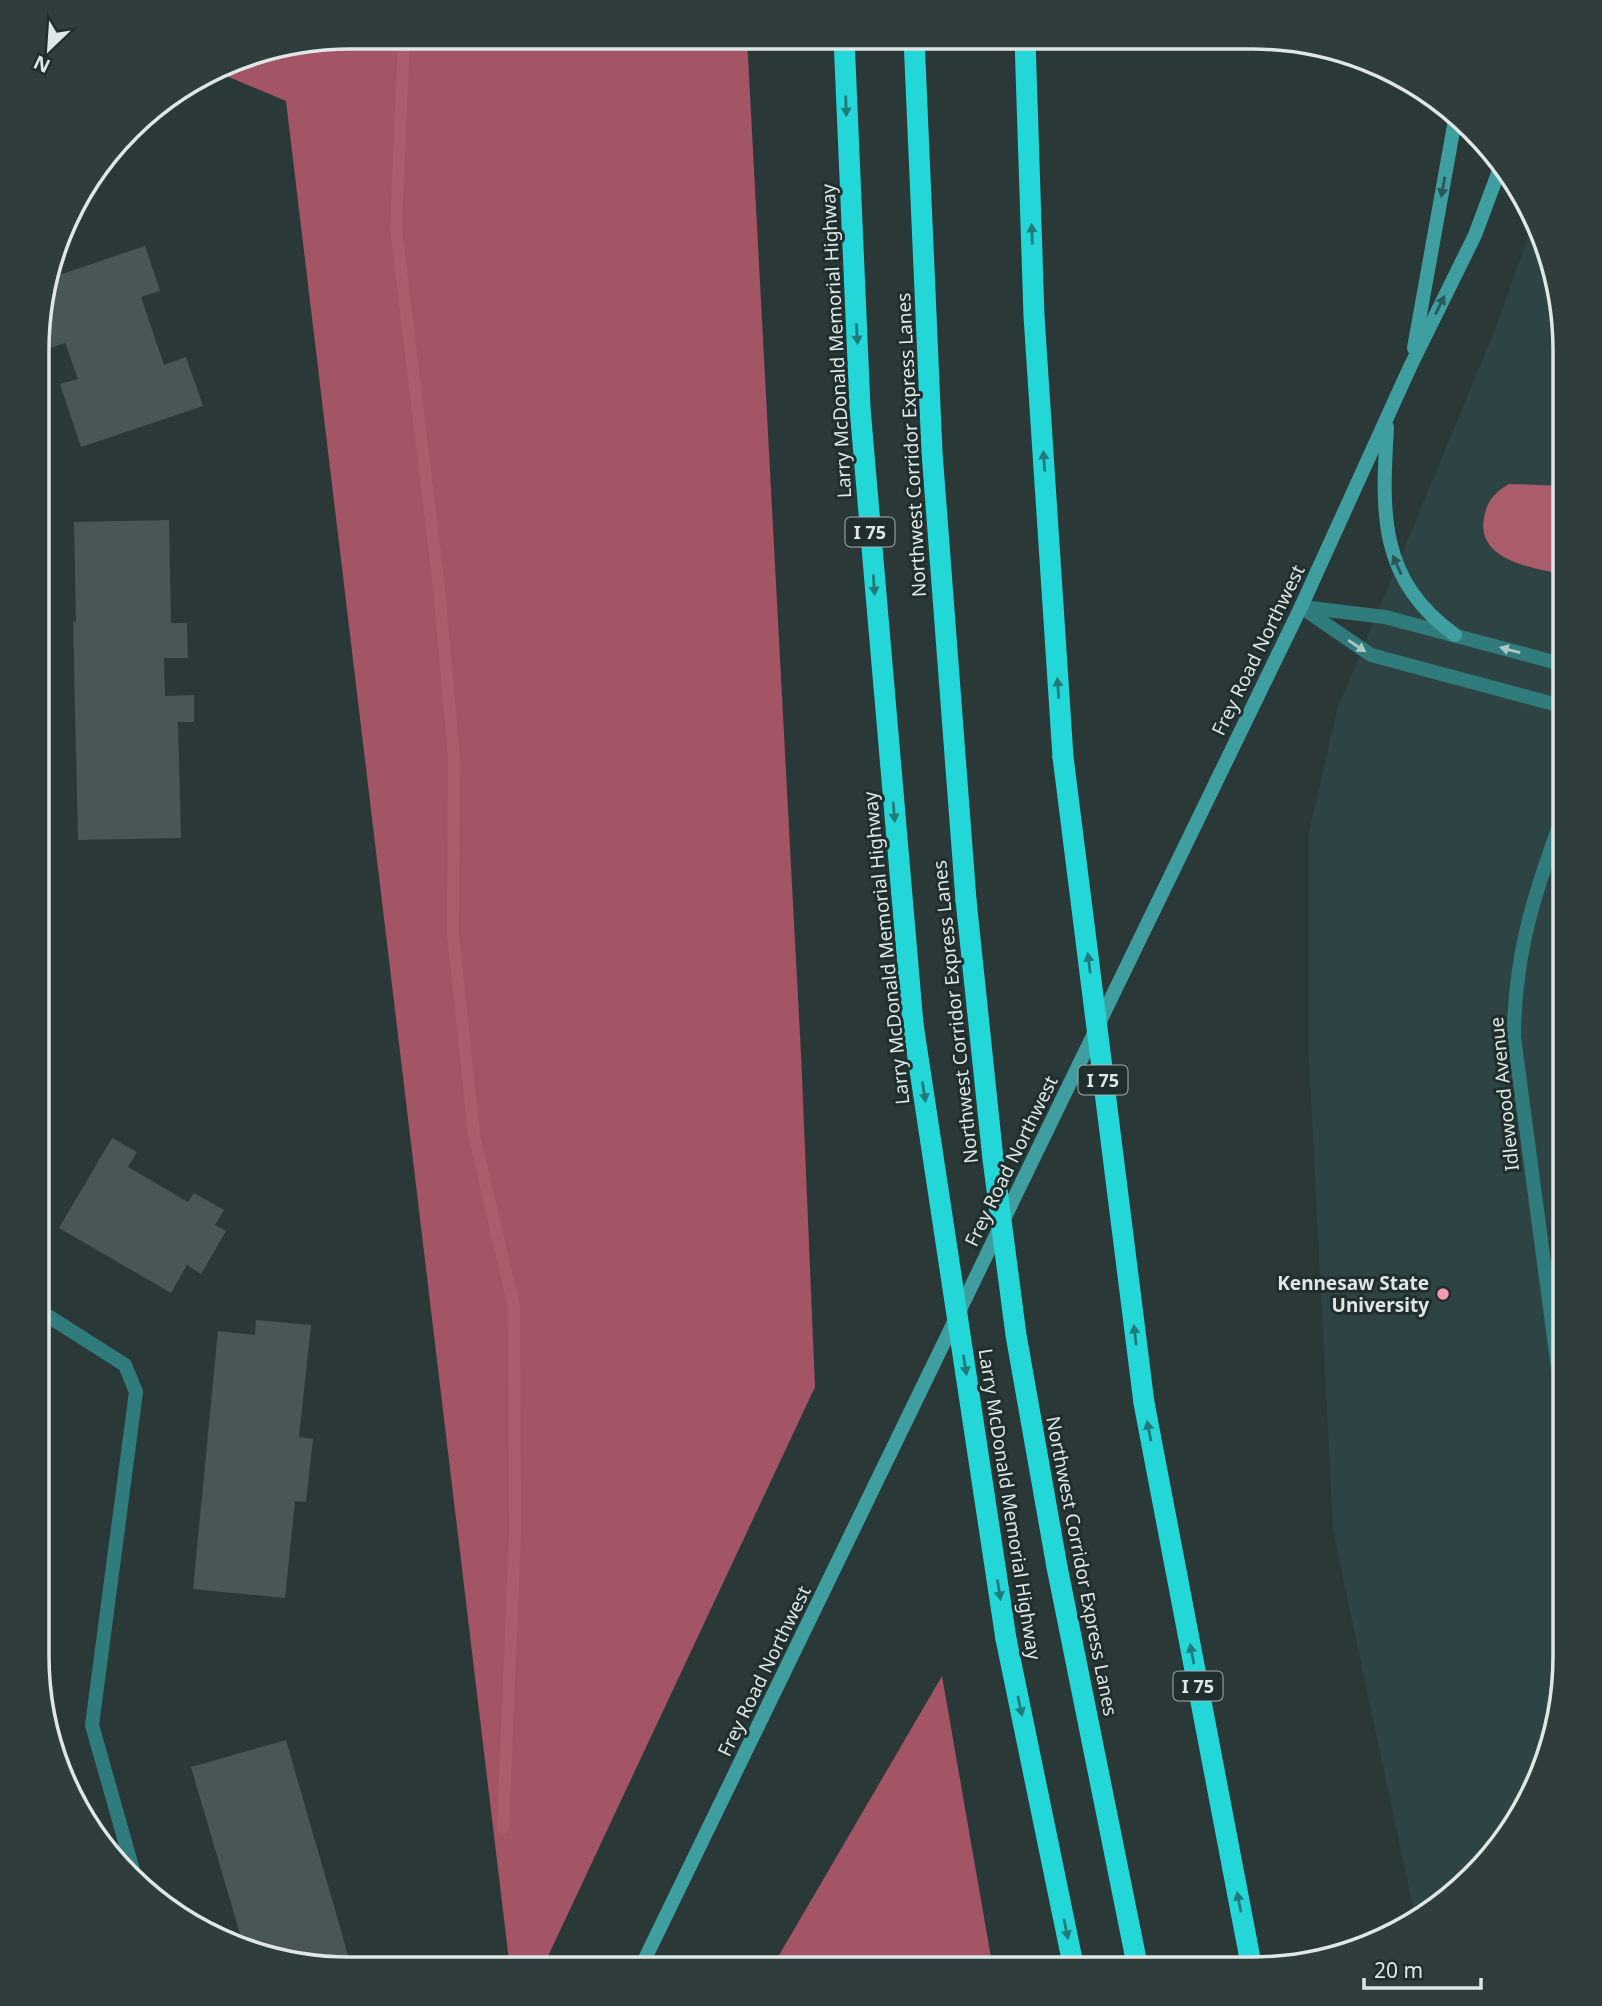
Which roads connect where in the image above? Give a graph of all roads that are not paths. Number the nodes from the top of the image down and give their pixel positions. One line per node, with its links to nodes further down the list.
1 (844, 49): 17 (highway, Larry McDonald Memorial Highway / I 75, one-way to 17, bridge)
2 (914, 49): 18 (highway, Northwest Corridor Express Lanes, bridge)
3 (1025, 49): 19 (highway, I 75, one-way to 3, bridge)
4 (1454, 127): 6 (main road, Frey Road Northwest, one-way to 6)
5 (1497, 176): 6 (main road, Frey Road Northwest, one-way to 5)
6 (1410, 366): 7 (main road, Frey Road Northwest)
7 (1388, 417): 8 (main road, Frey Road Northwest); 9 (main road, one-way to 7)
8 (1301, 607): 9 (street); 11 (street, one-way to 11); 16 (main road, Frey Road Northwest)
9 (1455, 635): 10 (street, one-way to 9)
10 (1553, 662)
11 (1553, 704)
12 (1553, 842): 14 (street, Idlewood Avenue)
13 (49, 1317): 15 (street)
14 (1553, 1331)
15 (131, 1862)
16 (646, 1957)
17 (1072, 1957)
18 (1136, 1957)
19 (1250, 1957)

